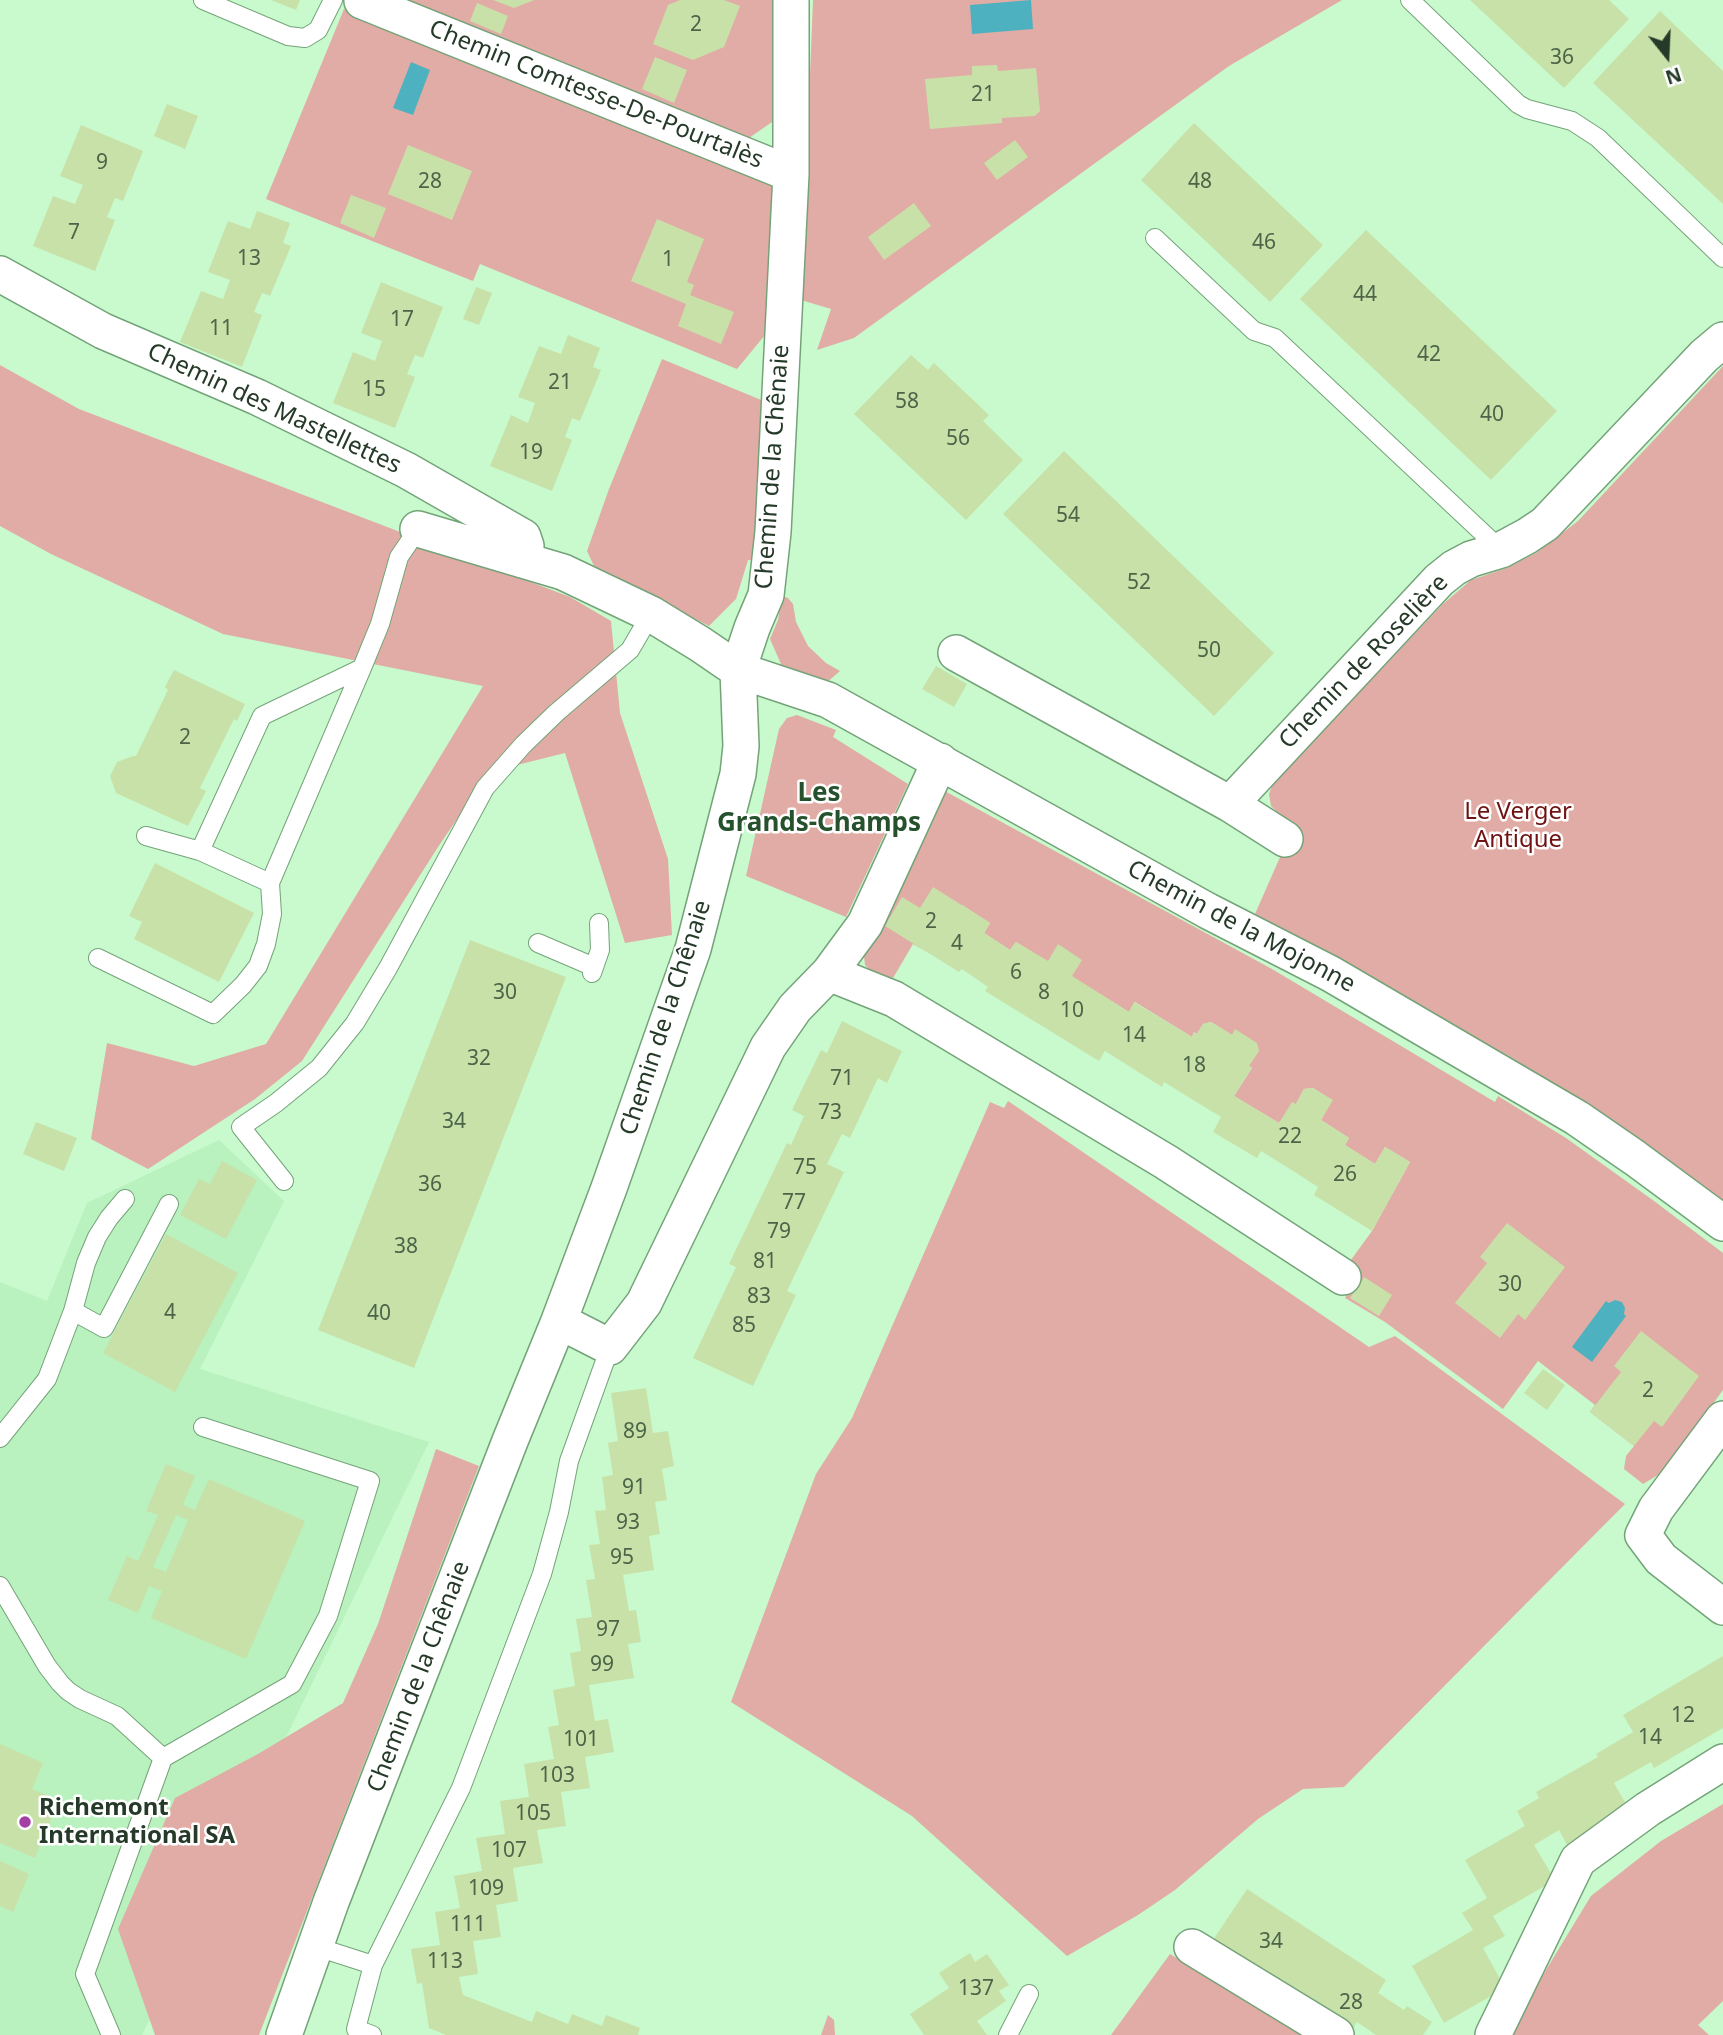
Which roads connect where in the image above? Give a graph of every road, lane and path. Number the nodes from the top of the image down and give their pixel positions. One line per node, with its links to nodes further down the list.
1 (203, 0): 2 (lane)
2 (333, 0)
3 (361, 0): 6 (street, Chemin Comtesse-De-Pourtalès)
4 (791, 0): 6 (street, Chemin de la Chênaie)
5 (1410, 0): 8 (lane)
6 (792, 174): 17 (street, Chemin de la Chênaie)
7 (1155, 238): 12 (lane)
8 (1723, 258)
9 (0, 274): 13 (street, Chemin des Mastellettes)
10 (1723, 340): 12 (street, Chemin de Roselière)
11 (418, 529): 13 (street); 16 (lane)
12 (1501, 550): 19 (street, Chemin de Roselière)
13 (522, 560): 14 (street)
14 (651, 614): 17 (street); 28 (lane)
15 (956, 653): 19 (street)
16 (362, 668): 22 (lane); 23 (lane)
17 (738, 670): 18 (street, Chemin de la Mojonne); 34 (street, Chemin de la Chênaie)
18 (940, 761): 27 (street); 31 (street, Chemin de la Mojonne)
19 (1230, 803): 21 (street)
20 (146, 836): 22 (lane)
21 (1285, 839)
22 (200, 851): 23 (lane)
23 (270, 883): 26 (lane)
24 (599, 923): 25 (lane)
25 (538, 943)
26 (98, 958)
27 (829, 972): 32 (street); 35 (street)
28 (284, 1181)
29 (125, 1199): 33 (lane)
30 (169, 1204): 33 (lane)
31 (1723, 1223)
32 (1343, 1277)
33 (73, 1311): 38 (lane)
34 (559, 1321): 35 (street); 43 (street, Chemin de la Chênaie)
35 (610, 1347): 45 (lane)
36 (1723, 1419): 40 (street)
37 (203, 1427): 41 (lane)
38 (3, 1431)
39 (0, 1586): 41 (lane)
40 (1723, 1607)
41 (163, 1758): 47 (lane)
42 (1723, 1762): 52 (street)
43 (317, 1947): 45 (lane); 48 (street, Chemin de la Chênaie)
44 (1192, 1947): 51 (street)
45 (373, 1965): 49 (lane)
46 (1029, 1994): 50 (lane)
47 (111, 2035)
48 (284, 2035)
49 (372, 2035)
50 (1008, 2035)
51 (1336, 2035)
52 (1493, 2035)

